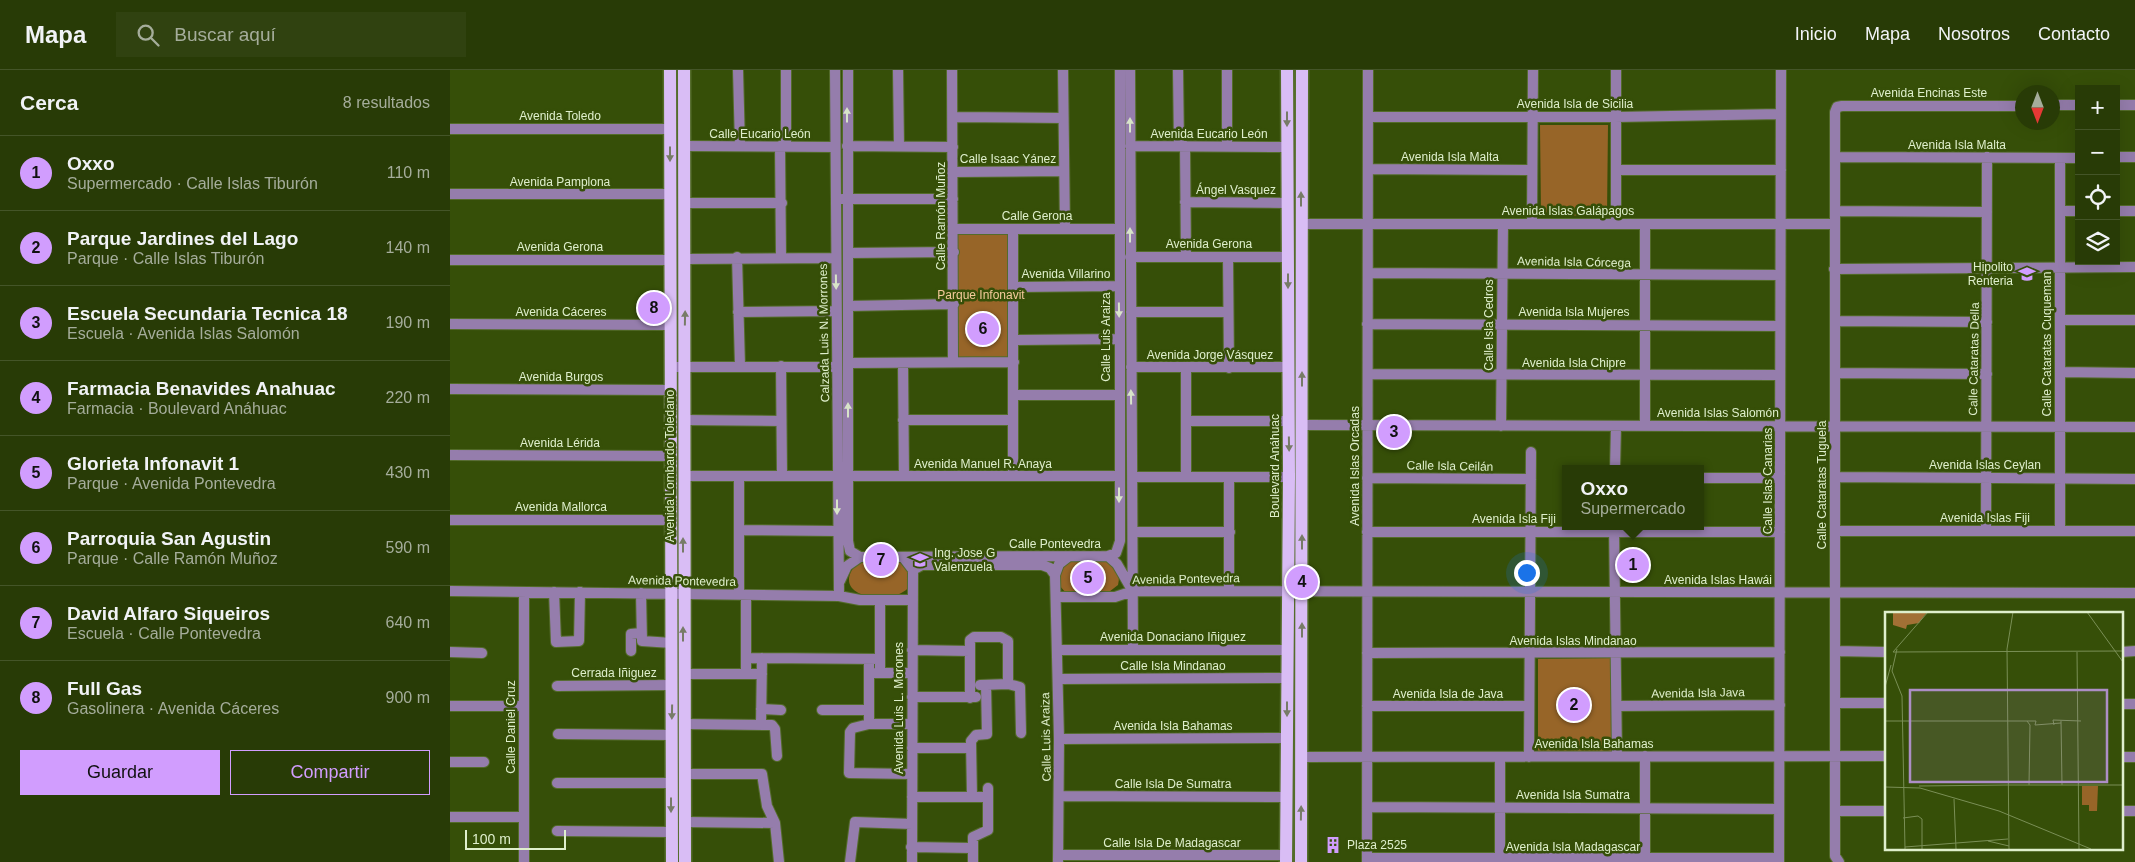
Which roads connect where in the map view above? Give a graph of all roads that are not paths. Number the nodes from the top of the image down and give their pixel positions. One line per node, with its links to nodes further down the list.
1 (670, 70): 33 (main road, Avenida Lombardo Toledano)
2 (684, 70): 34 (main road, Avenida Lombardo Toledano)
3 (738, 70): 35 (street)
4 (786, 70): 36 (street)
5 (835, 70): 42 (street, Calzada Luis N. Morrones)
6 (848, 70): 37 (street, Calzada Luis N. Morrones, one-way to 6)
7 (898, 70): 38 (street)
8 (952, 70): 30 (street, Calle Ramón Muñoz)
9 (1063, 70): 31 (street)
10 (1120, 70): 57 (street, Calle Luis Araiza)
11 (1130, 70): 39 (street, Calle Luis Araiza, one-way to 11)
12 (1178, 70): 40 (street)
13 (1227, 70): 41 (street)
14 (1287, 70): 44 (main road, Boulevard Anáhuac, one-way to 44)
15 (1302, 70): 77 (main road, one-way to 15)
16 (1368, 70): 27 (street, Avenida Islas Orcadas)
17 (1532, 70): 28 (street)
18 (1616, 70): 29 (street)
19 (1781, 70): 26 (street, Calle Islas Canarias)
20 (2075, 105): 24 (street)
21 (2120, 105): 22 (street)
22 (2135, 105)
23 (2015, 106): 25 (street, Avenida Encinas Este)
24 (2060, 106)
25 (1837, 107): 45 (street, Calle Cataratas Tuguela)
26 (1781, 114): 29 (street, Avenida Isla de Sicilia); 54 (street, Calle Islas Canarias)
27 (1368, 117): 28 (street, Avenida Isla de Sicilia); 51 (street, Avenida Islas Orcadas)
28 (1532, 117): 29 (street, Avenida Isla de Sicilia); 52 (street)
29 (1616, 117): 53 (street)
30 (953, 118): 31 (street); 43 (street, Calle Ramón Muñoz)
31 (1063, 118): 55 (street)
32 (450, 129): 33 (street, Avenida Toledo)
33 (670, 129): 59 (main road, Avenida Lombardo Toledano, one-way to 59)
34 (685, 146): 35 (street, Calle Eucario León); 64 (main road, Avenida Lombardo Toledano)
35 (740, 146): 36 (street, Calle Eucario León)
36 (783, 146): 42 (street, Calle Eucario León); 65 (street)
37 (847, 146): 38 (street); 62 (street, Calzada Luis N. Morrones)
38 (898, 146): 43 (street)
39 (1130, 146): 40 (street, Avenida Eucario León); 57 (street, Calle Luis Araiza)
40 (1182, 146): 41 (street, Avenida Eucario León); 63 (street)
41 (1227, 146): 44 (street, Avenida Eucario León)
42 (835, 147): 61 (street, Calzada Luis N. Morrones)
43 (953, 147): 56 (street, Calle Ramón Muñoz)
44 (1287, 147): 66 (main road, Boulevard Anáhuac)
45 (1835, 157): 46 (street, Avenida Isla Malta); 68 (street, Calle Cataratas Tuguela)
46 (1987, 157): 49 (street, Avenida Isla Malta); 72 (street, Calle Cataratas Della)
47 (2120, 157): 48 (street)
48 (2135, 157)
49 (2060, 158): 50 (street, Avenida Isla Malta); 69 (street, Calle Cataratas Cuqueman)
50 (2075, 158)
51 (1368, 169): 52 (street, Avenida Isla Malta); 73 (street, Avenida Islas Orcadas)
52 (1532, 170): 74 (street)
53 (1616, 170): 54 (street); 75 (street)
54 (1781, 170): 76 (street, Calle Islas Canarias)
55 (1064, 171): 56 (street, Calle Isaac Yánez); 82 (street)
56 (953, 172): 60 (street, Calle Ramón Muñoz)
57 (1125, 174): 83 (street, Calle Luis Araiza); 89 (street, Calle Luis Araiza, one-way to 57)
58 (450, 194): 59 (street, Avenida Pamplona)
59 (670, 194): 96 (main road, Avenida Lombardo Toledano)
60 (953, 198): 62 (street); 84 (street, Calle Ramón Muñoz)
61 (836, 199): 62 (street); 93 (street, Calzada Luis N. Morrones)
62 (848, 199): 86 (street, Calzada Luis N. Morrones)
63 (1185, 202): 66 (street, Ángel Vasquez); 90 (street)
64 (685, 203): 65 (street); 94 (main road, Avenida Lombardo Toledano)
65 (782, 203): 88 (street)
66 (1287, 203): 92 (main road, Boulevard Anáhuac)
67 (2135, 210): 71 (street)
68 (1835, 211): 72 (street); 80 (street, Calle Cataratas Tuguela)
69 (2060, 211): 70 (street); 98 (street, Calle Cataratas Cuqueman)
70 (2075, 211)
71 (2120, 211)
72 (1987, 212): 97 (street, Calle Cataratas Della)
73 (1368, 223): 77 (street, Avenida Islas Galápagos); 78 (street, Avenida Islas Galápagos); 101 (street, Avenida Islas Orcadas)
74 (1532, 223): 75 (street, Avenida Islas Galápagos); 78 (street, Avenida Islas Galápagos)
75 (1616, 223): 79 (street, Avenida Islas Galápagos)
76 (1781, 223): 79 (street, Avenida Islas Galápagos); 80 (street, Avenida Islas Galápagos); 104 (street, Calle Islas Canarias)
77 (1301, 224): 156 (main road, one-way to 77)
78 (1502, 224): 102 (street, Calle Isla Cedros)
79 (1645, 224): 103 (street)
80 (1834, 224): 100 (street, Calle Cataratas Tuguela)
81 (1013, 229): 82 (street, Calle Gerona); 84 (street, Calle Gerona); 106 (street)
82 (1065, 229): 83 (street, Calle Gerona)
83 (1119, 229): 105 (street, Calle Luis Araiza)
84 (954, 230): 85 (street, Calle Ramón Muñoz)
85 (954, 252): 86 (street); 107 (street, Calle Ramón Muñoz)
86 (848, 253): 108 (street, Calzada Luis N. Morrones)
87 (737, 257): 88 (street); 94 (street); 109 (street)
88 (782, 257): 93 (street)
89 (1130, 257): 90 (street, Avenida Gerona); 111 (street, Calle Luis Araiza)
90 (1186, 257): 91 (street, Avenida Gerona)
91 (1228, 257): 92 (street, Avenida Gerona); 112 (street)
92 (1288, 257): 135 (main road, Boulevard Anáhuac, one-way to 135)
93 (836, 258): 110 (street, Calzada Luis N. Morrones, one-way to 110)
94 (686, 259): 132 (main road, Avenida Lombardo Toledano, one-way to 94)
95 (450, 260): 96 (street, Avenida Gerona)
96 (670, 260): 119 (main road, Avenida Lombardo Toledano)
97 (1987, 266): 98 (street); 100 (street); 116 (street, Calle Cataratas Della)
98 (2060, 266): 99 (street); 113 (street, Calle Cataratas Cuqueman)
99 (2135, 267)
100 (1834, 269): 115 (street, Calle Cataratas Tuguela)
101 (1368, 273): 102 (street, Avenida Isla Córcega); 118 (street, Avenida Islas Orcadas)
102 (1502, 274): 103 (street, Avenida Isla Córcega); 120 (street, Calle Isla Cedros)
103 (1646, 275): 104 (street, Avenida Isla Córcega); 121 (street)
104 (1780, 275): 122 (street, Calle Islas Canarias)
105 (1118, 286): 106 (street, Avenida Villarino); 123 (street, Calle Luis Araiza, one-way to 123)
106 (1013, 287): 124 (street)
107 (954, 304): 108 (street); 125 (street, Calle Ramón Muñoz)
108 (848, 306): 127 (street, Calzada Luis N. Morrones)
109 (738, 312): 110 (street); 129 (street)
110 (836, 312): 133 (street, Calzada Luis N. Morrones)
111 (1131, 312): 112 (street); 134 (street, Calle Luis Araiza)
112 (1228, 312): 137 (street)
113 (2060, 320): 114 (street); 138 (street, Calle Cataratas Cuqueman)
114 (2135, 320)
115 (1835, 321): 116 (street); 139 (street, Calle Cataratas Tuguela)
116 (1987, 322): 142 (street, Calle Cataratas Della)
117 (450, 324): 119 (street, Avenida Cáceres)
118 (1367, 324): 120 (street, Avenida Isla Mujeres); 141 (street, Avenida Islas Orcadas)
119 (671, 325): 131 (main road, Avenida Lombardo Toledano)
120 (1502, 325): 121 (street, Avenida Isla Mujeres); 143 (street, Calle Isla Cedros)
121 (1646, 325): 122 (street, Avenida Isla Mujeres); 145 (street)
122 (1780, 326): 144 (street, Calle Islas Canarias)
123 (1119, 339): 124 (street); 149 (street, Calle Luis Araiza)
124 (1014, 340): 126 (street)
125 (953, 362): 126 (street); 128 (street)
126 (1014, 362): 148 (street)
127 (848, 363): 128 (street); 171 (street, Calzada Luis N. Morrones, one-way to 127)
128 (904, 363): 151 (street)
129 (740, 366): 130 (street); 132 (street)
130 (781, 366): 133 (street); 153 (street)
131 (671, 367): 132 (street); 147 (main road, Avenida Lombardo Toledano)
132 (685, 367): 150 (main road, Avenida Lombardo Toledano)
133 (837, 367): 171 (street, Calzada Luis N. Morrones)
134 (1131, 367): 136 (street, Avenida Jorge Vásquez); 167 (street, Calle Luis Araiza, one-way to 134)
135 (1288, 367): 137 (street, Avenida Jorge Vásquez); 155 (main road, Boulevard Anáhuac)
136 (1186, 368): 137 (street, Avenida Jorge Vásquez); 154 (street)
137 (1229, 368)
138 (2060, 372): 140 (street); 165 (street, Calle Cataratas Cuqueman)
139 (1835, 373): 142 (street); 162 (street, Calle Cataratas Tuguela)
140 (2135, 373)
141 (1368, 374): 143 (street, Avenida Isla Chipre); 157 (street, Avenida Islas Orcadas)
142 (1987, 374): 163 (street, Calle Cataratas Della)
143 (1502, 375): 145 (street, Avenida Isla Chipre); 158 (street, Calle Isla Cedros)
144 (1780, 375): 145 (street, Avenida Isla Chipre); 161 (street, Calle Islas Canarias)
145 (1645, 376): 160 (street)
146 (450, 389): 147 (street, Avenida Burgos)
147 (671, 390): 170 (main road, Avenida Lombardo Toledano)
148 (1014, 395): 149 (street); 152 (street)
149 (1119, 395): 166 (street, Calle Luis Araiza)
150 (684, 420): 153 (street); 173 (main road, Avenida Lombardo Toledano)
151 (904, 420): 152 (street); 177 (street)
152 (1013, 420): 178 (street)
153 (782, 421): 175 (street)
154 (1186, 421): 155 (street); 180 (street)
155 (1288, 421): 182 (main road, Boulevard Anáhuac, one-way to 182)
156 (1302, 425): 157 (street, Avenida Islas Salomón); 219 (main road, one-way to 156)
157 (1368, 425): 158 (street, Avenida Islas Salomón); 184 (street, Avenida Islas Orcadas)
158 (1501, 426): 159 (street, Avenida Islas Salomón)
159 (1616, 426): 160 (street, Avenida Islas Salomón); 172 (street)
160 (1645, 426): 161 (street, Avenida Islas Salomón)
161 (1780, 426): 162 (street, Avenida Islas Salomón); 186 (street, Calle Islas Canarias)
162 (1835, 426): 163 (street, Avenida Islas Salomón); 187 (street, Calle Cataratas Tuguela)
163 (1986, 426): 165 (street, Avenida Islas Salomón); 188 (street, Calle Cataratas Della)
164 (2135, 426): 165 (street, Avenida Islas Salomón)
165 (2060, 427): 189 (street, Calle Cataratas Cuqueman)
166 (1119, 446): 167 (street); 179 (street, Calle Luis Araiza)
167 (1132, 446): 183 (street, Calle Luis Araiza)
168 (1531, 452): 190 (street)
169 (450, 455): 170 (street, Avenida Lérida)
170 (671, 456): 193 (main road, Avenida Lombardo Toledano)
171 (843, 458): 176 (street, Calzada Luis N. Morrones)
172 (1615, 465)
173 (684, 476): 174 (street, Avenida Manuel R. Anaya); 230 (main road, Avenida Lombardo Toledano, one-way to 173)
174 (739, 476): 175 (street, Avenida Manuel R. Anaya); 194 (street)
175 (782, 476): 176 (street, Avenida Manuel R. Anaya)
176 (842, 476): 177 (street, Avenida Manuel R. Anaya); 198 (street, Calzada Luis N. Morrones, one-way to 198); 209 (street, Calzada Luis N. Morrones)
177 (904, 476): 178 (street, Avenida Manuel R. Anaya)
178 (1013, 476): 179 (street, Avenida Manuel R. Anaya)
179 (1119, 476): 208 (street, Calle Luis Araiza, one-way to 208)
180 (1186, 476): 181 (street); 183 (street)
181 (1230, 476): 182 (street); 203 (street)
182 (1289, 476): 214 (main road, Boulevard Anáhuac)
183 (1133, 477): 202 (street, Calle Luis Araiza)
184 (1368, 478): 190 (street, Calle Isla Ceilán); 204 (street, Avenida Islas Orcadas)
185 (1704, 478): 186 (street)
186 (1780, 478): 206 (street, Calle Islas Canarias)
187 (1835, 478): 188 (street, Avenida Islas Ceylan); 199 (street, Calle Cataratas Tuguela)
188 (1986, 478): 189 (street, Avenida Islas Ceylan); 200 (street, Calle Cataratas Della)
189 (2060, 478): 191 (street, Avenida Islas Ceylan); 201 (street, Calle Cataratas Cuqueman)
190 (1532, 479): 205 (street)
191 (2135, 479)
192 (450, 520): 193 (street, Avenida Mallorca)
193 (671, 520): 230 (main road, Avenida Lombardo Toledano)
194 (739, 530): 198 (street); 231 (street)
195 (1587, 530): 205 (street, Avenida Isla Fiji)
196 (1614, 530): 228 (street)
197 (1669, 530): 206 (street, Avenida Isla Fiji)
198 (837, 531): 216 (street, Calzada Luis N. Morrones)
199 (1835, 531): 200 (street, Avenida Islas Fiji); 225 (street, Calle Cataratas Tuguela)
200 (1986, 531): 201 (street, Avenida Islas Fiji)
201 (2060, 531): 207 (street, Avenida Islas Fiji)
202 (1133, 532): 203 (street); 217 (street, Calle Luis Araiza)
203 (1230, 532): 218 (street)
204 (1367, 532): 205 (street, Avenida Isla Fiji); 220 (street, Avenida Islas Orcadas)
205 (1532, 532): 227 (street)
206 (1780, 532): 224 (street, Calle Islas Canarias)
207 (2135, 532)
208 (1108, 556): 211 (street, Calle Pontevedra); 217 (street)
209 (860, 557): 210 (street, Calle Pontevedra); 216 (street)
210 (904, 557): 211 (street, Calle Pontevedra); 212 (street)
211 (1068, 557): 213 (street)
212 (913, 570): 213 (street, Calle Pontevedra); 234 (street, Avenida Luis L. Morones)
213 (1055, 575): 232 (street, Calle Luis Araiza)
214 (1287, 590): 218 (street, Avenida Pontevedra); 219 (street, Avenida Pontevedra); 241 (main road, Boulevard Anáhuac)
215 (450, 591): 221 (street, Avenida Pontevedra)
216 (839, 591): 231 (street, Avenida Pontevedra); 233 (street, Avenida Pontevedra)
217 (1133, 591): 218 (street, Avenida Pontevedra); 232 (street, Avenida Pontevedra); 237 (street, Calle Luis Araiza)
218 (1229, 591)
219 (1302, 591): 220 (street, Avenida Islas Hawái); 302 (main road, one-way to 219)
220 (1367, 591): 227 (street, Avenida Islas Hawái); 250 (street, Avenida Islas Orcadas)
221 (524, 592): 222 (street, Avenida Pontevedra); 277 (street, Calle Daniel Cruz)
222 (554, 592): 223 (street, Avenida Pontevedra); 223 (street)
223 (580, 592): 226 (street, Avenida Pontevedra)
224 (1780, 592): 225 (street, Avenida Islas Hawái); 228 (street, Avenida Islas Hawái); 245 (street, Calle Islas Canarias)
225 (1835, 592): 229 (street, Avenida Islas Hawái); 243 (street, Calle Cataratas Tuguela)
226 (642, 593): 230 (street, Avenida Pontevedra); 235 (street)
227 (1531, 593): 228 (street, Avenida Islas Hawái); 251 (street)
228 (1615, 593): 252 (street)
229 (2135, 593)
230 (677, 594): 231 (street, Avenida Pontevedra); 236 (main road, Avenida Lombardo Toledano); 258 (main road, Avenida Lombardo Toledano, one-way to 230)
231 (743, 595): 253 (street)
232 (1056, 597): 240 (street, Calle Luis Araiza)
233 (880, 600): 234 (street, Avenida Pontevedra); 255 (street)
234 (913, 600): 239 (street, Avenida Luis L. Morones)
235 (641, 633): 236 (street); 238 (street)
236 (672, 642): 265 (main road, Avenida Lombardo Toledano)
237 (1133, 648): 240 (street, Avenida Donaciano Iñiguez); 241 (street, Avenida Donaciano Iñiguez)
238 (631, 650)
239 (912, 650): 242 (street); 257 (street, Avenida Luis L. Morones)
240 (1058, 650): 262 (street, Calle Luis Araiza)
241 (1288, 650): 261 (main road, Boulevard Anáhuac)
242 (970, 651): 263 (street); 264 (street)
243 (1835, 651): 246 (street); 271 (street, Calle Cataratas Tuguela)
244 (450, 652): 249 (street)
245 (1780, 652): 252 (street, Avenida Islas Mindanao); 275 (street, Calle Islas Canarias)
246 (1885, 652)
247 (2122, 652): 248 (street)
248 (2135, 652)
249 (482, 653)
250 (1366, 653): 251 (street, Avenida Islas Mindanao); 278 (street, Avenida Islas Orcadas)
251 (1531, 654): 252 (street, Avenida Islas Mindanao); 279 (street)
252 (1614, 654): 280 (street)
253 (746, 658): 254 (street); 259 (street)
254 (762, 658): 255 (street); 260 (street)
255 (875, 659): 256 (street)
256 (875, 673): 257 (street); 284 (street)
257 (912, 673): 268 (street, Avenida Luis L. Morones)
258 (684, 674): 259 (street); 285 (main road, Avenida Lombardo Toledano)
259 (746, 674): 260 (street)
260 (762, 674): 281 (street)
261 (1288, 678): 262 (street, Calle Isla Mindanao); 292 (main road, Boulevard Anáhuac, one-way to 292)
262 (1058, 679): 293 (street, Calle Luis Araiza)
263 (970, 684): 266 (street); 270 (street)
264 (1008, 684): 266 (street); 289 (street)
265 (672, 685): 267 (street, Cerrada Iñiguez); 291 (main road, Avenida Lombardo Toledano, one-way to 291)
266 (986, 685): 269 (street)
267 (557, 686)
268 (912, 697): 270 (street); 288 (street, Avenida Luis L. Morones)
269 (986, 697): 270 (street); 295 (street)
270 (970, 698)
271 (1835, 703): 272 (street); 300 (street, Calle Cataratas Tuguela)
272 (1885, 703)
273 (2122, 704): 274 (street)
274 (2135, 704)
275 (1780, 705): 280 (street, Avenida Isla Java); 308 (street, Calle Islas Canarias)
276 (450, 706): 277 (street)
277 (524, 706): 327 (street, Calle Daniel Cruz)
278 (1367, 706): 279 (street, Avenida Isla de Java); 303 (street, Avenida Islas Orcadas)
279 (1529, 706): 305 (street)
280 (1617, 706): 298 (street)
281 (761, 709): 282 (street); 286 (street)
282 (781, 710)
283 (822, 710): 284 (street)
284 (869, 710): 287 (street)
285 (684, 724): 286 (street); 296 (main road, Avenida Lombardo Toledano)
286 (761, 724): 297 (street)
287 (869, 724): 288 (street); 312 (street)
288 (912, 724): 294 (street, Avenida Luis L. Morones)
289 (1021, 733)
290 (558, 734): 291 (street)
291 (671, 735): 296 (main road, Avenida Lombardo Toledano)
292 (1287, 738): 293 (street, Avenida Isla Bahamas); 318 (main road, Boulevard Anáhuac)
293 (1059, 739): 315 (street, Calle Luis Araiza)
294 (912, 748): 295 (street); 312 (street, Avenida Luis L. Morones)
295 (971, 748): 317 (street)
296 (678, 756): 311 (main road, Avenida Lombardo Toledano); 314 (main road, Avenida Lombardo Toledano)
297 (777, 756)
298 (1617, 756): 299 (street, Avenida Isla Bahamas); 305 (street, Avenida Isla Bahamas)
299 (1645, 756): 308 (street, Avenida Isla Bahamas); 321 (street)
300 (1835, 756): 301 (street, Avenida Isla Bahamas); 308 (street, Avenida Isla Bahamas); 325 (street, Calle Cataratas Tuguela)
301 (1885, 756)
302 (1302, 757): 303 (street, Avenida Isla Bahamas); 349 (main road, one-way to 302)
303 (1367, 757): 304 (street, Avenida Isla Bahamas); 319 (street, Avenida Islas Orcadas)
304 (1500, 757): 305 (street, Avenida Isla Bahamas); 320 (street)
305 (1529, 757)
306 (2122, 757): 307 (street)
307 (2135, 757)
308 (1780, 758): 322 (street, Calle Islas Canarias)
309 (450, 762): 310 (street)
310 (484, 762)
311 (684, 774): 329 (main road, Avenida Lombardo Toledano); 330 (street)
312 (912, 774): 316 (street, Avenida Luis L. Morones)
313 (557, 783): 314 (street)
314 (672, 783): 333 (main road, Avenida Lombardo Toledano, one-way to 333)
315 (1059, 796): 318 (street, Calle Isla De Sumatra); 336 (street, Calle Luis Araiza)
316 (912, 797): 317 (street); 331 (street, Avenida Luis L. Morones)
317 (972, 797): 334 (street)
318 (1287, 798): 337 (main road, Boulevard Anáhuac)
319 (1367, 807): 320 (street, Avenida Isla Sumatra); 338 (street, Avenida Islas Orcadas)
320 (1501, 808): 321 (street, Avenida Isla Sumatra); 340 (street)
321 (1645, 808): 322 (street, Avenida Isla Sumatra); 341 (street)
322 (1779, 809): 339 (street, Calle Islas Canarias)
323 (2122, 810): 324 (street)
324 (2135, 810)
325 (1835, 811): 326 (street); 350 (street, Calle Cataratas Tuguela)
326 (1885, 811)
327 (523, 817): 328 (street); 342 (street, Calle Daniel Cruz)
328 (450, 818)
329 (685, 822): 330 (street); 344 (main road, Avenida Lombardo Toledano)
330 (774, 823): 345 (street)
331 (912, 824): 335 (street, Avenida Luis L. Morones); 346 (street)
332 (557, 831): 333 (street)
333 (671, 832): 343 (main road, Avenida Lombardo Toledano)
334 (972, 843): 335 (street); 348 (street)
335 (912, 848): 347 (street, Avenida Luis L. Morones)
336 (1058, 859): 337 (street, Calle Isla De Madagascar)
337 (1286, 859)
338 (1367, 860): 340 (street, Avenida Isla Madagascar)
339 (1779, 860): 341 (street, Avenida Isla Madagascar)
340 (1500, 861): 341 (street, Avenida Isla Madagascar)
341 (1645, 861)
342 (524, 862)
343 (672, 862)
344 (685, 862)
345 (779, 862)
346 (850, 862)
347 (912, 862)
348 (972, 862)
349 (1301, 862)
350 (1839, 862)

